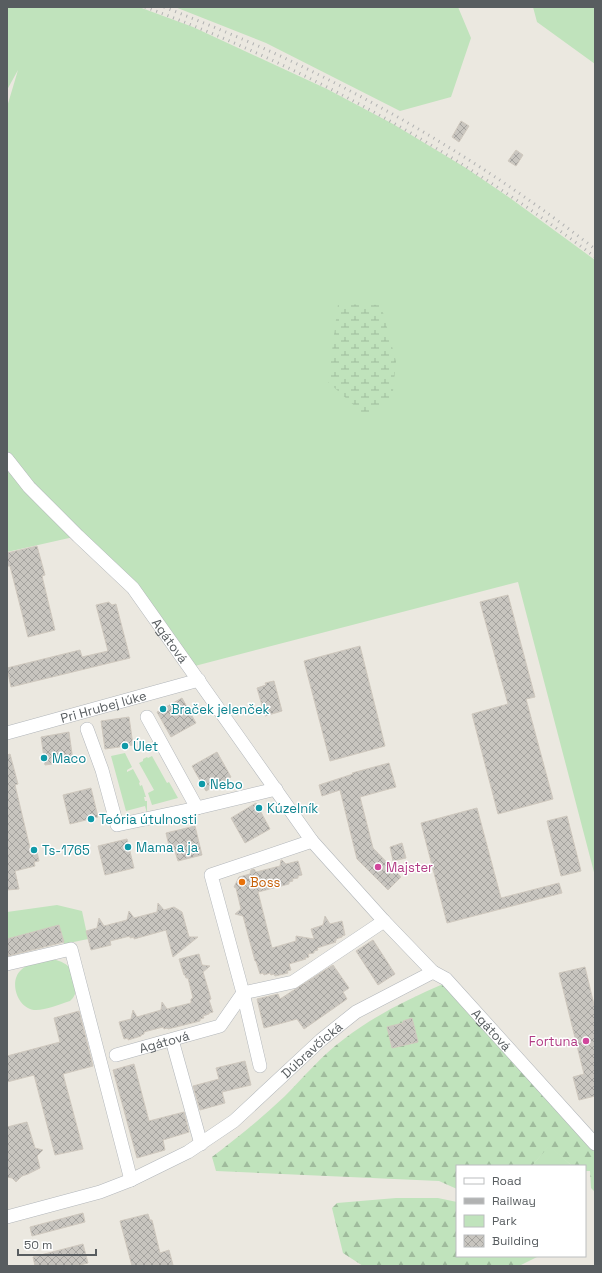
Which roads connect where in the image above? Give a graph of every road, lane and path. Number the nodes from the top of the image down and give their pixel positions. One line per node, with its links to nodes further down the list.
1 (7, 459): 2 (street, Agátová)
2 (199, 680): 5 (street, Pri Hrubej lúke); 6 (street, Agátová)
3 (147, 717): 7 (street)
4 (87, 729): 7 (street)
5 (7, 733)
6 (276, 789): 7 (street); 8 (street, Agátová)
7 (197, 808)
8 (312, 841): 9 (street, Agátová); 12 (street)
9 (384, 921): 11 (street, Agátová); 12 (street)
10 (7, 964): 18 (street)
11 (433, 972): 16 (street, Dúbravčická); 17 (street, Agátová)
12 (243, 993): 13 (street, Agátová); 15 (street)
13 (172, 1040): 14 (street, Agátová); 16 (street)
14 (116, 1055)
15 (260, 1066)
16 (201, 1144): 18 (street, Dúbravčická)
17 (595, 1144)
18 (131, 1180): 19 (street, Dúbravčická)
19 (7, 1217)

